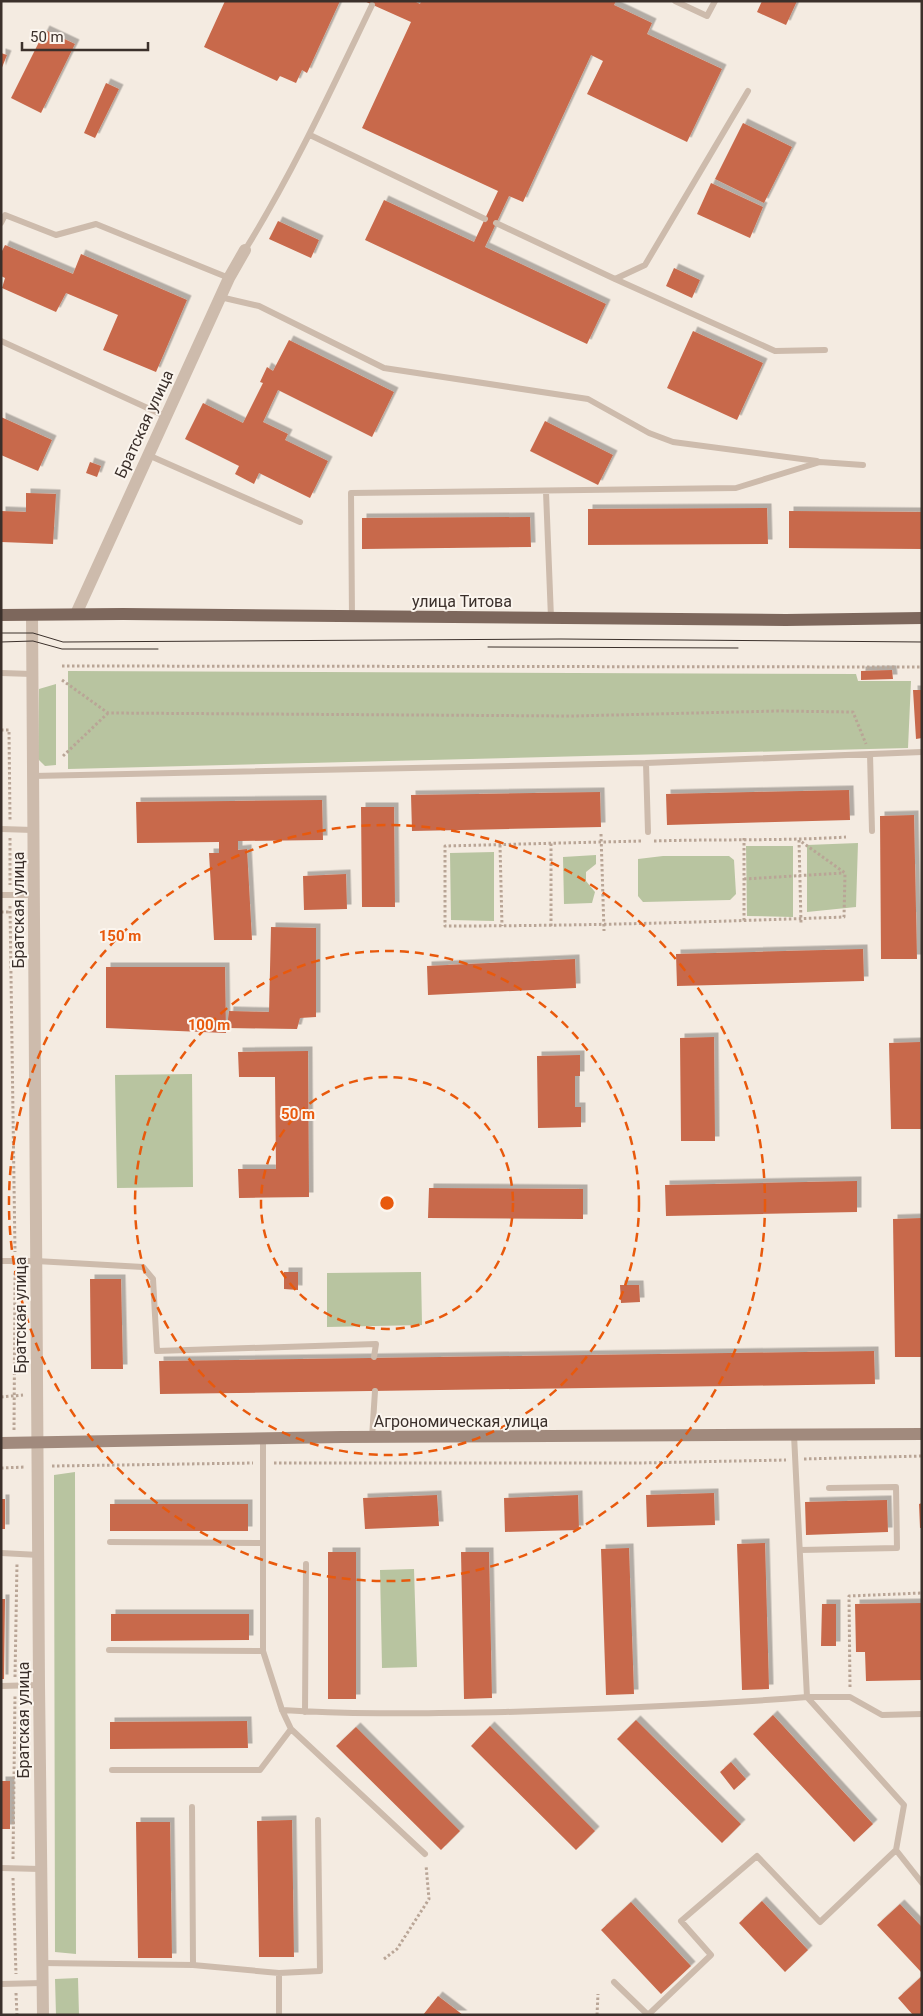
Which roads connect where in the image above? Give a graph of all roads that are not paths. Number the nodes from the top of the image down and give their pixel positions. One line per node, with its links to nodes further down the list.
1 (675, 1): 2 (lane)
2 (715, 1)
3 (372, 5): 5 (lane)
4 (748, 91): 11 (lane)
5 (310, 135): 6 (lane); 9 (lane)
6 (485, 219)
7 (1, 223): 10 (lane)
8 (496, 224): 11 (lane)
9 (245, 250): 10 (street, Братская улица)
10 (229, 278): 12 (street, Братская улица)
11 (615, 279): 14 (lane)
12 (220, 297): 15 (street, Братская улица); 17 (lane)
13 (1, 341): 15 (lane)
14 (825, 350)
15 (165, 416): 16 (street, Братская улица)
16 (148, 455): 20 (lane); 21 (street, Братская улица)
17 (820, 462): 18 (lane); 19 (lane)
18 (862, 465)
19 (546, 492): 24 (lane); 25 (lane)
20 (300, 522)
21 (76, 614): 23 (main road, улица Титова); 24 (main road, улица Титова)
22 (1, 615): 23 (main road, улица Титова)
23 (32, 615): 28 (street, Братская улица)
24 (352, 617): 25 (main road, улица Титова)
25 (550, 618): 26 (main road, улица Титова)
26 (922, 618)
27 (1, 673): 28 (lane)
28 (33, 674): 32 (street, Братская улица)
29 (922, 752): 30 (lane)
30 (870, 754): 31 (lane); 35 (lane)
31 (646, 763): 32 (lane); 36 (lane)
32 (33, 776): 34 (street, Братская улица)
33 (1, 829): 34 (lane)
34 (33, 830): 38 (street, Братская улица)
35 (872, 831)
36 (648, 832)
37 (1, 895): 38 (lane)
38 (34, 895): 40 (street, Братская улица)
39 (1, 1261): 40 (lane)
40 (36, 1261): 41 (lane); 48 (street, Братская улица)
41 (374, 1357)
42 (375, 1391): 45 (lane)
43 (922, 1434): 44 (street, Агрономическая улица)
44 (794, 1435): 45 (street, Агрономическая улица); 52 (lane)
45 (372, 1438): 46 (street, Агрономическая улица)
46 (263, 1439): 48 (street, Агрономическая улица); 51 (lane)
47 (7, 1442): 48 (street, Агрономическая улица)
48 (38, 1442): 54 (street, Братская улица)
49 (829, 1488): 52 (lane)
50 (110, 1542): 51 (lane)
51 (263, 1543): 57 (lane)
52 (800, 1550): 60 (lane)
53 (1, 1553): 54 (lane)
54 (38, 1555): 58 (street, Братская улица)
55 (306, 1564): 62 (lane)
56 (109, 1650): 57 (lane)
57 (263, 1652): 61 (lane)
58 (39, 1685): 59 (lane); 71 (street, Братская улица)
59 (1, 1686)
60 (806, 1697): 62 (lane); 63 (lane); 68 (lane)
61 (282, 1710): 62 (lane); 64 (lane)
62 (305, 1712)
63 (922, 1714)
64 (291, 1730): 65 (lane); 69 (lane)
65 (112, 1770)
66 (192, 1807): 74 (lane)
67 (318, 1820): 75 (lane)
68 (896, 1850): 72 (lane); 76 (lane)
69 (425, 1854)
70 (1, 1868): 71 (lane)
71 (40, 1869): 73 (street, Братская улица)
72 (922, 1883)
73 (42, 1963): 74 (lane); 77 (street, Братская улица)
74 (193, 1965): 75 (lane)
75 (279, 1973): 80 (lane)
76 (614, 1982)
77 (43, 1983): 78 (lane); 79 (street, Братская улица)
78 (1, 1984)
79 (43, 2015)
80 (279, 2015)

